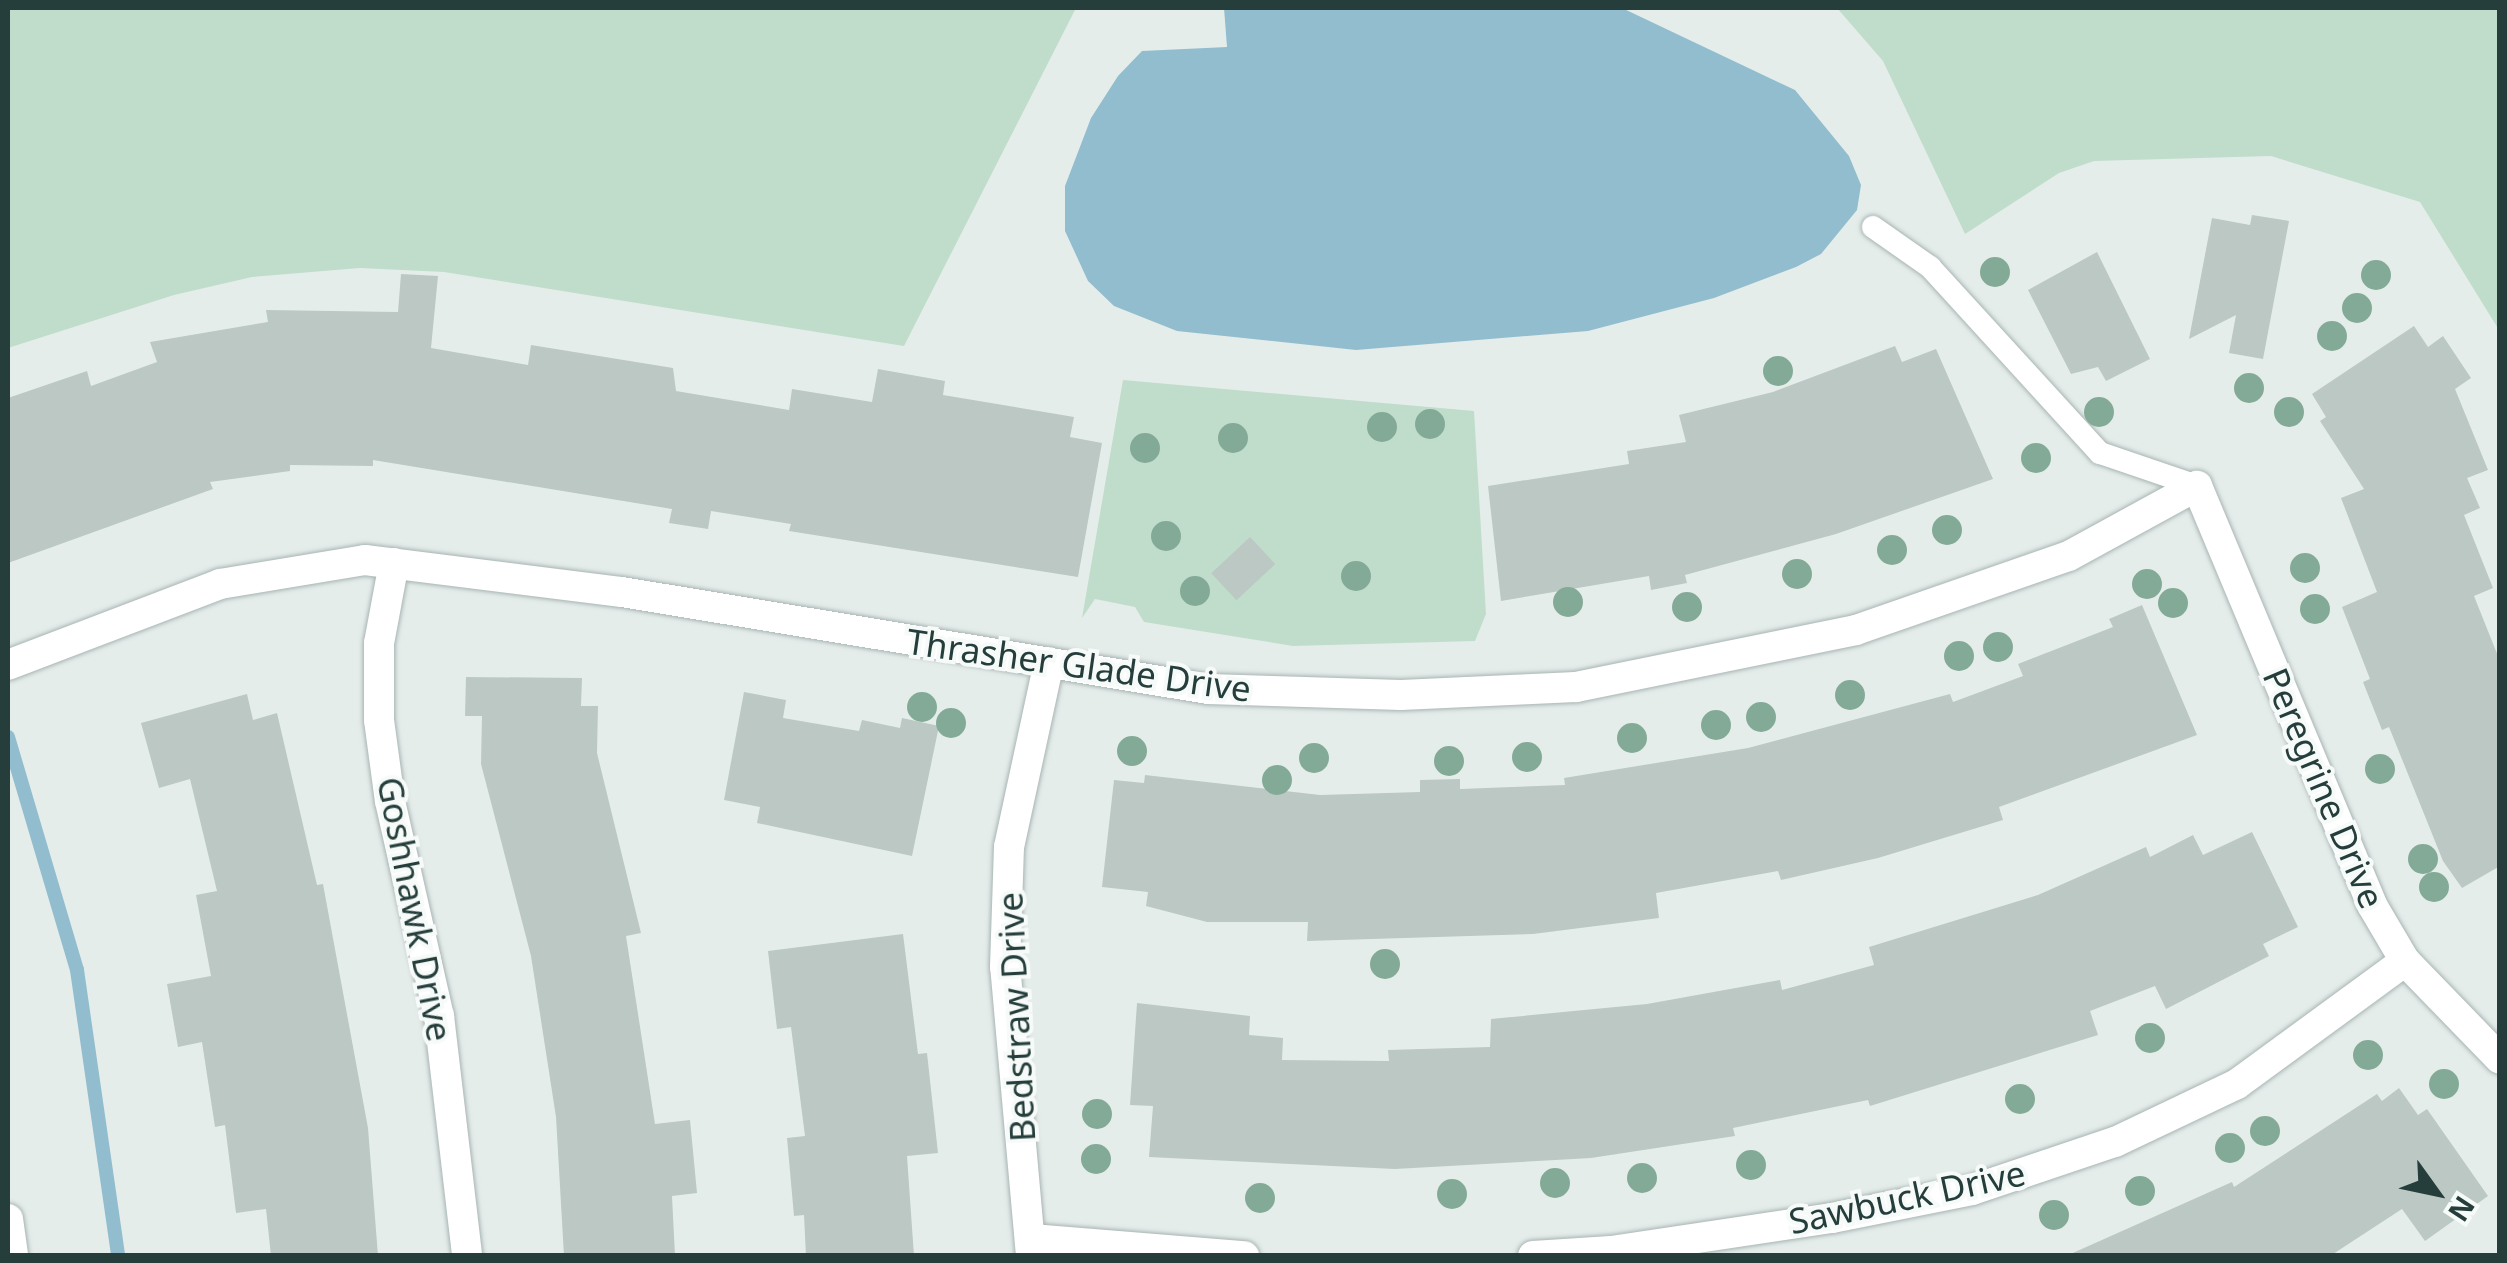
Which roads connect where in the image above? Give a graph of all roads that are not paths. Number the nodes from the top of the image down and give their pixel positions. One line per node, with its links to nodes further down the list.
1 (1873, 227): 2 (lane)
2 (2197, 486): 4 (street, Thrasher Glade Drive); 6 (street, Peregrine Drive)
3 (394, 563): 4 (street, Thrasher Glade Drive); 5 (street, Thrasher Glade Drive); 11 (street, Goshhawk Drive)
4 (1049, 662): 9 (street, Bedstraw Drive)
5 (8, 665)
6 (2405, 961): 7 (street, Peregrine Drive); 13 (street, Sawbuck Drive)
7 (2500, 1058)
8 (8, 1218): 10 (street)
9 (1031, 1247): 12 (street)
10 (13, 1256)
11 (467, 1256)
12 (1244, 1256)
13 (1533, 1256)

